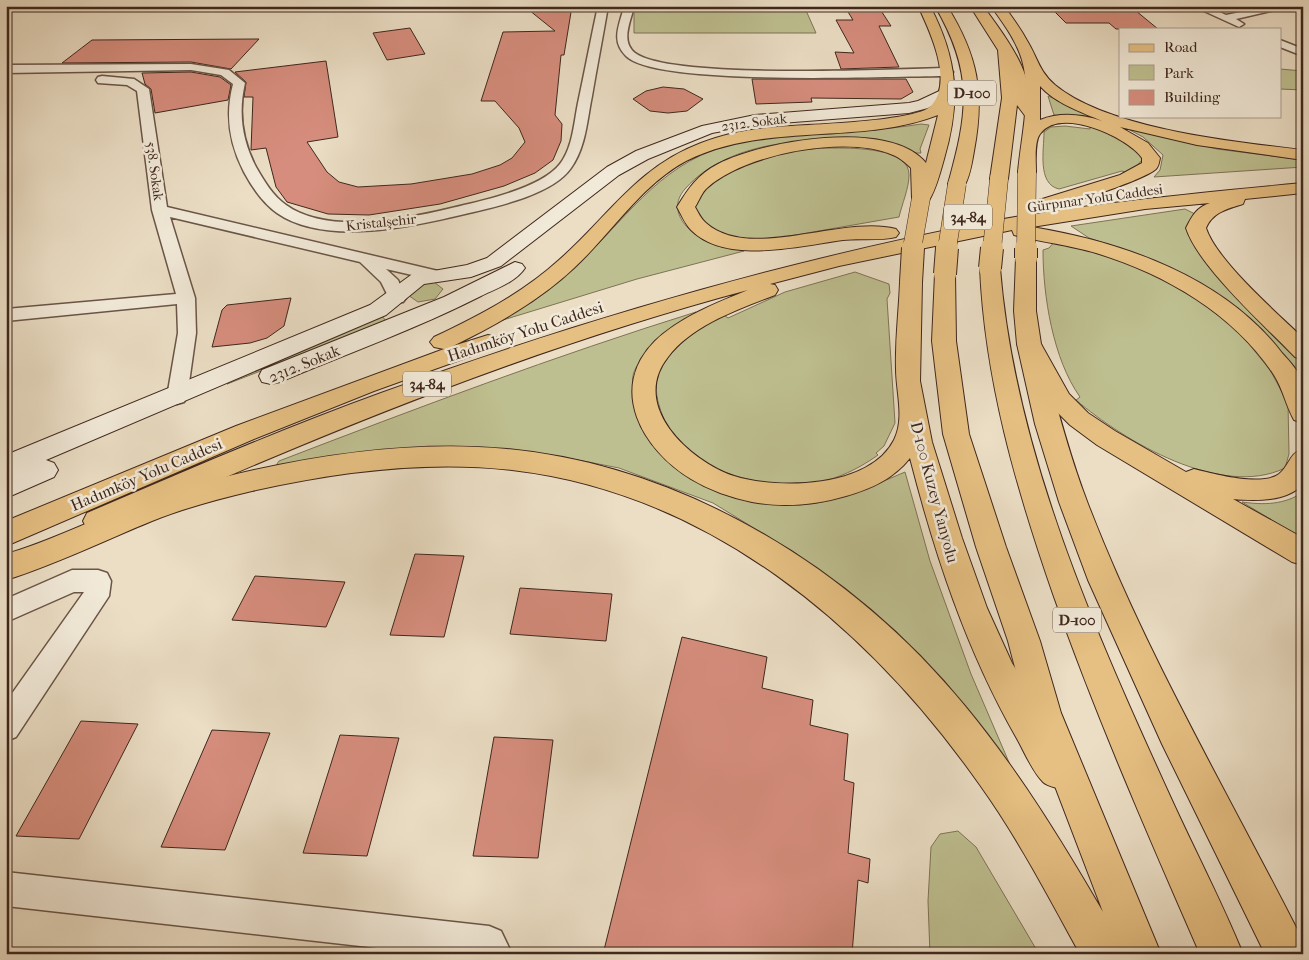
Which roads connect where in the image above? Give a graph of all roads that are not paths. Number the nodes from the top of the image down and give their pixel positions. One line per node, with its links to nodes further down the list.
1 (603, 6): 16 (street, Kristalşehir)
2 (629, 6): 19 (street)
3 (924, 6): 19 (main road, D-100 Kuzey Yanyolu)
4 (941, 6): 57 (main road, D-100, bridge)
5 (976, 6): 13 (main road, D-100)
6 (986, 6): 14 (main road)
7 (997, 6): 14 (main road)
8 (1198, 6): 10 (street)
9 (1287, 6): 10 (street)
10 (1224, 18): 11 (street)
11 (1247, 28)
12 (1282, 44): 15 (street)
13 (1005, 51): 23 (main road); 62 (main road, D-100, bridge)
14 (1024, 51): 17 (main road)
15 (1302, 52)
16 (154, 66): 18 (street, Kristalşehir); 20 (street)
17 (1031, 67): 23 (main road); 25 (main road)
18 (6, 69)
19 (947, 72): 22 (main road, D-100 Kuzey Yanyolu)
20 (130, 82): 21 (street); 30 (street, 538. Sokak)
21 (6, 83)
22 (948, 91): 27 (main road, D-100 Kuzey Yanyolu); 28 (street, 2312. Sokak); 46 (main road)
23 (1032, 114): 24 (main road)
24 (1029, 137): 29 (main road); 41 (main road, bridge)
25 (1303, 155)
26 (1300, 184): 29 (main road, Gürpınar Yolu Caddesi); 31 (main road, Gürpınar Yolu Caddesi); 42 (main road)
27 (921, 198): 32 (main road); 43 (main road, D-100 Kuzey Yanyolu, bridge)
28 (576, 201): 35 (street, 2312. Sokak); 38 (street, 2312. Sokak)
29 (1046, 204): 32 (main road, Gürpınar Yolu Caddesi / 34-84)
30 (160, 210): 34 (street, 538. Sokak); 36 (street)
31 (967, 232): 33 (main road, 34-84); 45 (main road)
32 (890, 233): 46 (main road, Hadımköy Yolu Caddesi / 34-84)
33 (863, 253): 43 (main road); 53 (main road, Hadımköy Yolu Caddesi / 34-84)
34 (366, 260): 35 (street, 538. Sokak); 37 (street, 538. Sokak)
35 (438, 276): 37 (street, 2312. Sokak); 38 (street)
36 (186, 298): 40 (street); 44 (street)
37 (397, 298): 39 (street); 44 (street, 2312. Sokak)
38 (452, 302): 39 (street, 2312. Sokak)
39 (427, 313): 50 (street, 2312. Sokak)
40 (6, 315)
41 (1029, 344): 49 (main road); 63 (main road)
42 (1303, 352)
43 (908, 380): 57 (main road, D-100 Kuzey Yanyolu)
44 (176, 397): 48 (street, 2312. Sokak)
45 (1303, 414)
46 (227, 440): 51 (main road, Hadımköy Yolu Caddesi / 34-84)
47 (1303, 459): 49 (main road)
48 (6, 466)
49 (1157, 468): 52 (main road)
50 (6, 487)
51 (6, 534)
52 (1303, 553)
53 (6, 561)
54 (6, 567): 60 (main road)
55 (6, 611): 56 (street)
56 (6, 727)
57 (1082, 805): 61 (main road, D-100)
58 (6, 889): 59 (street)
59 (495, 954)
60 (1103, 954)
61 (1140, 954)
62 (1222, 954)
63 (1287, 954)

